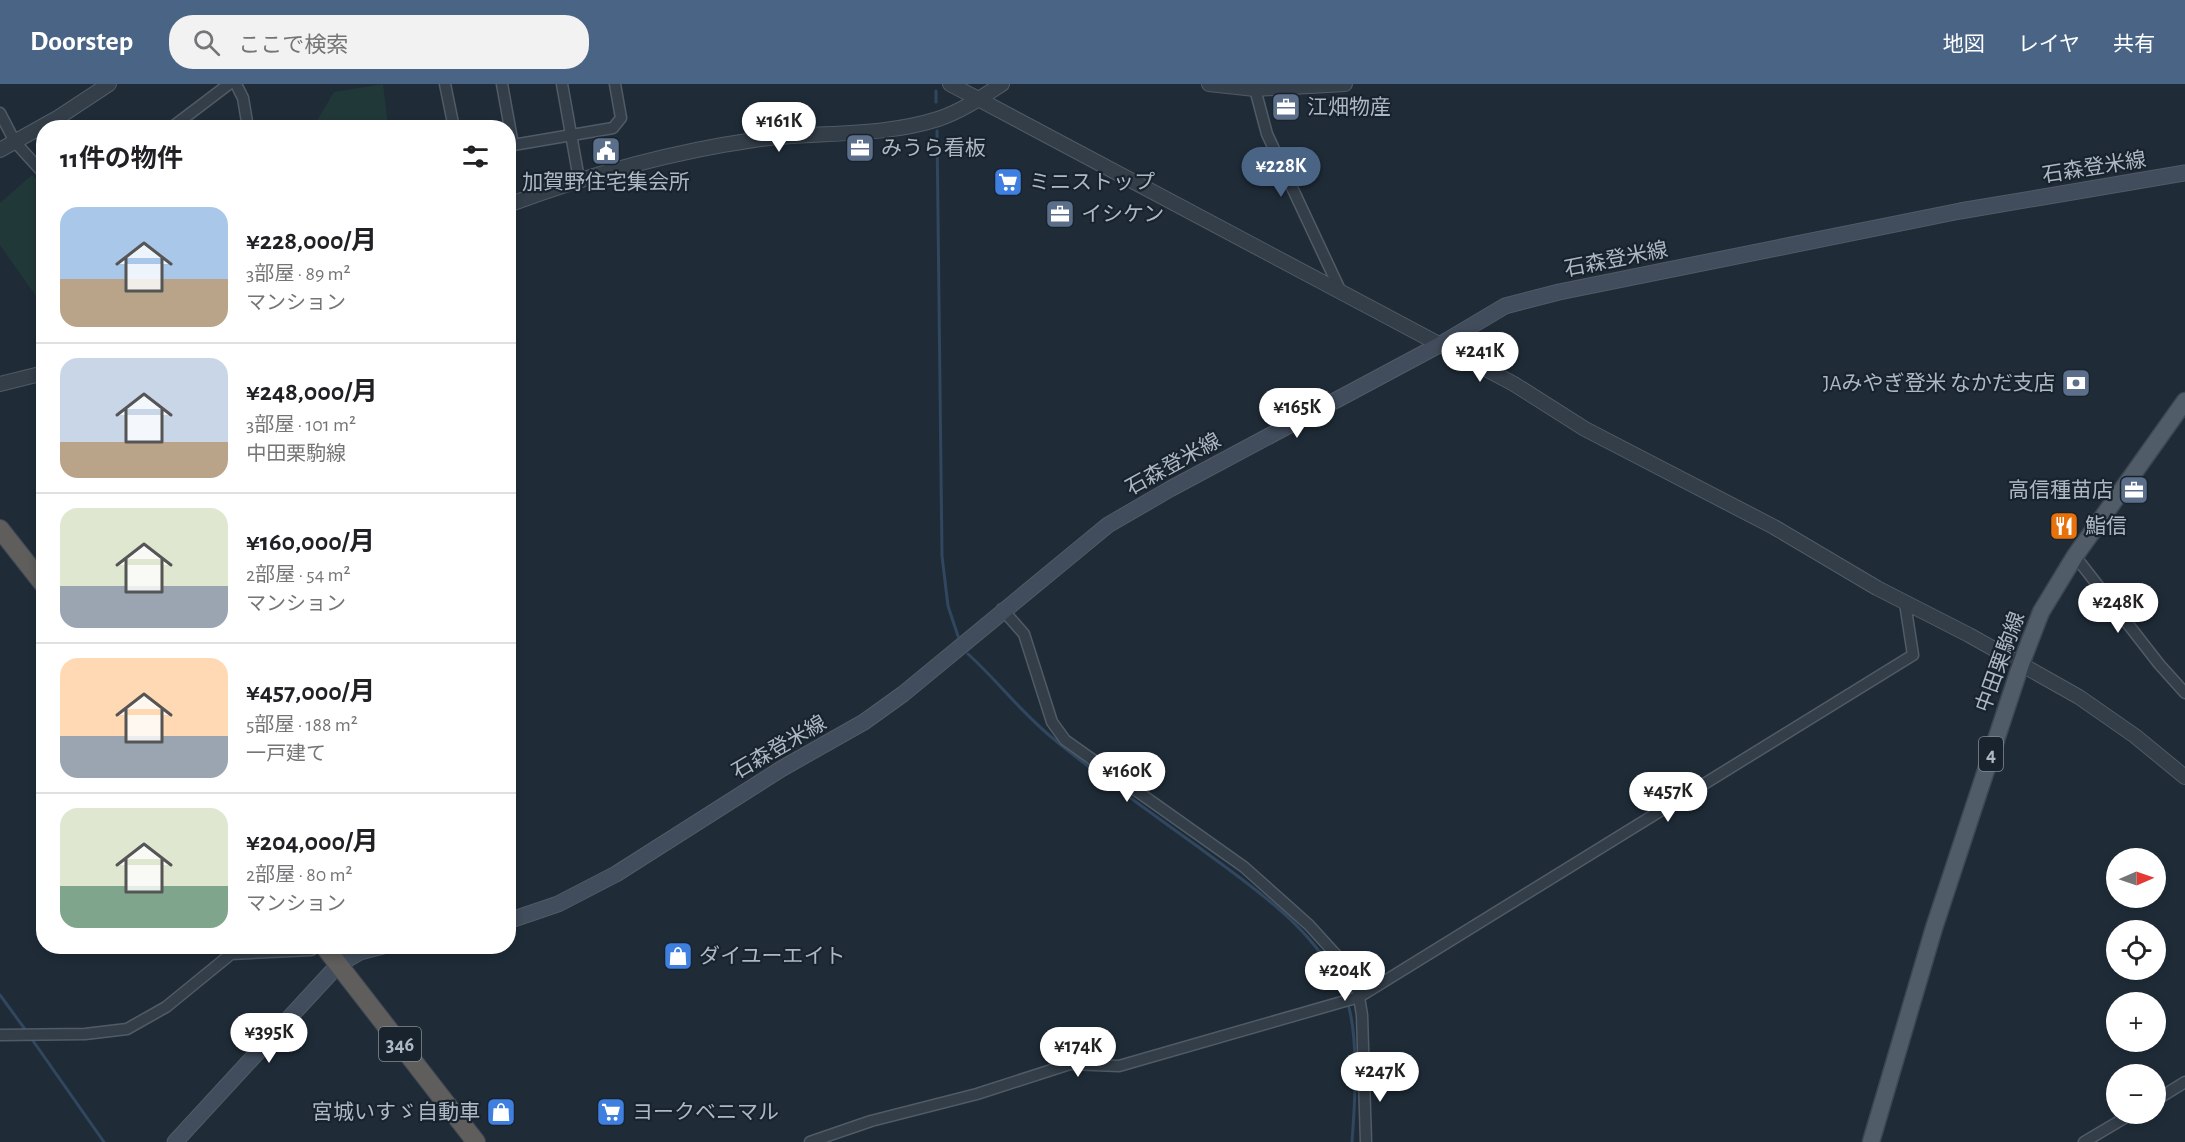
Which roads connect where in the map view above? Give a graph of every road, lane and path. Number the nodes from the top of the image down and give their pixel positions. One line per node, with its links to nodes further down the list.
1 (109, 84): 15 (street)
2 (229, 84): 16 (street)
3 (236, 84): 17 (street)
4 (445, 84): 18 (street)
5 (502, 84): 19 (street)
6 (562, 84): 21 (street)
7 (615, 84): 21 (street)
8 (950, 84): 13 (street)
9 (1002, 84): 13 (street)
10 (1209, 84): 12 (street)
11 (1345, 84): 12 (street)
12 (1255, 89): 29 (street)
13 (979, 99): 27 (street); 29 (street)
14 (0, 113): 22 (street)
15 (54, 120)
16 (182, 120)
17 (247, 120)
18 (452, 120)
19 (507, 120)
20 (36, 130): 22 (street)
21 (571, 135): 23 (street); 27 (street)
22 (15, 142): 24 (street); 25 (street)
23 (516, 145)
24 (0, 150)
25 (36, 165)
26 (2185, 173): 30 (main road, 石森登米線)
27 (579, 179): 28 (street)
28 (516, 202)
29 (1341, 292): 30 (street)
30 (1441, 344): 37 (street); 38 (main road, 石森登米線)
31 (36, 374): 32 (street)
32 (0, 384)
33 (2185, 401): 35 (main road, 中田栗駒線 / 4)
34 (0, 529): 36 (highway)
35 (2075, 556): 39 (main road, 中田栗駒線 / 4); 40 (street)
36 (36, 575)
37 (1905, 603): 39 (street); 47 (street)
38 (1002, 609): 42 (main road, 石森登米線); 47 (street)
39 (2021, 664): 41 (street); 51 (main road, 中田栗駒線 / 4)
40 (2185, 693)
41 (2185, 777)
42 (516, 918)
43 (231, 954): 48 (street)
44 (330, 954): 46 (highway, 346)
45 (356, 954): 46 (main road)
46 (338, 964): 53 (main road); 54 (highway, 346)
47 (1356, 998): 55 (street); 56 (street)
48 (0, 1035)
49 (2185, 1082): 50 (street)
50 (2166, 1094)
51 (1876, 1121): 57 (street); 58 (main road, 中田栗駒線 / 4)
52 (2114, 1124): 59 (street)
53 (175, 1142)
54 (476, 1142)
55 (810, 1142)
56 (1366, 1142)
57 (1866, 1142)
58 (1871, 1142)
59 (2084, 1142)

